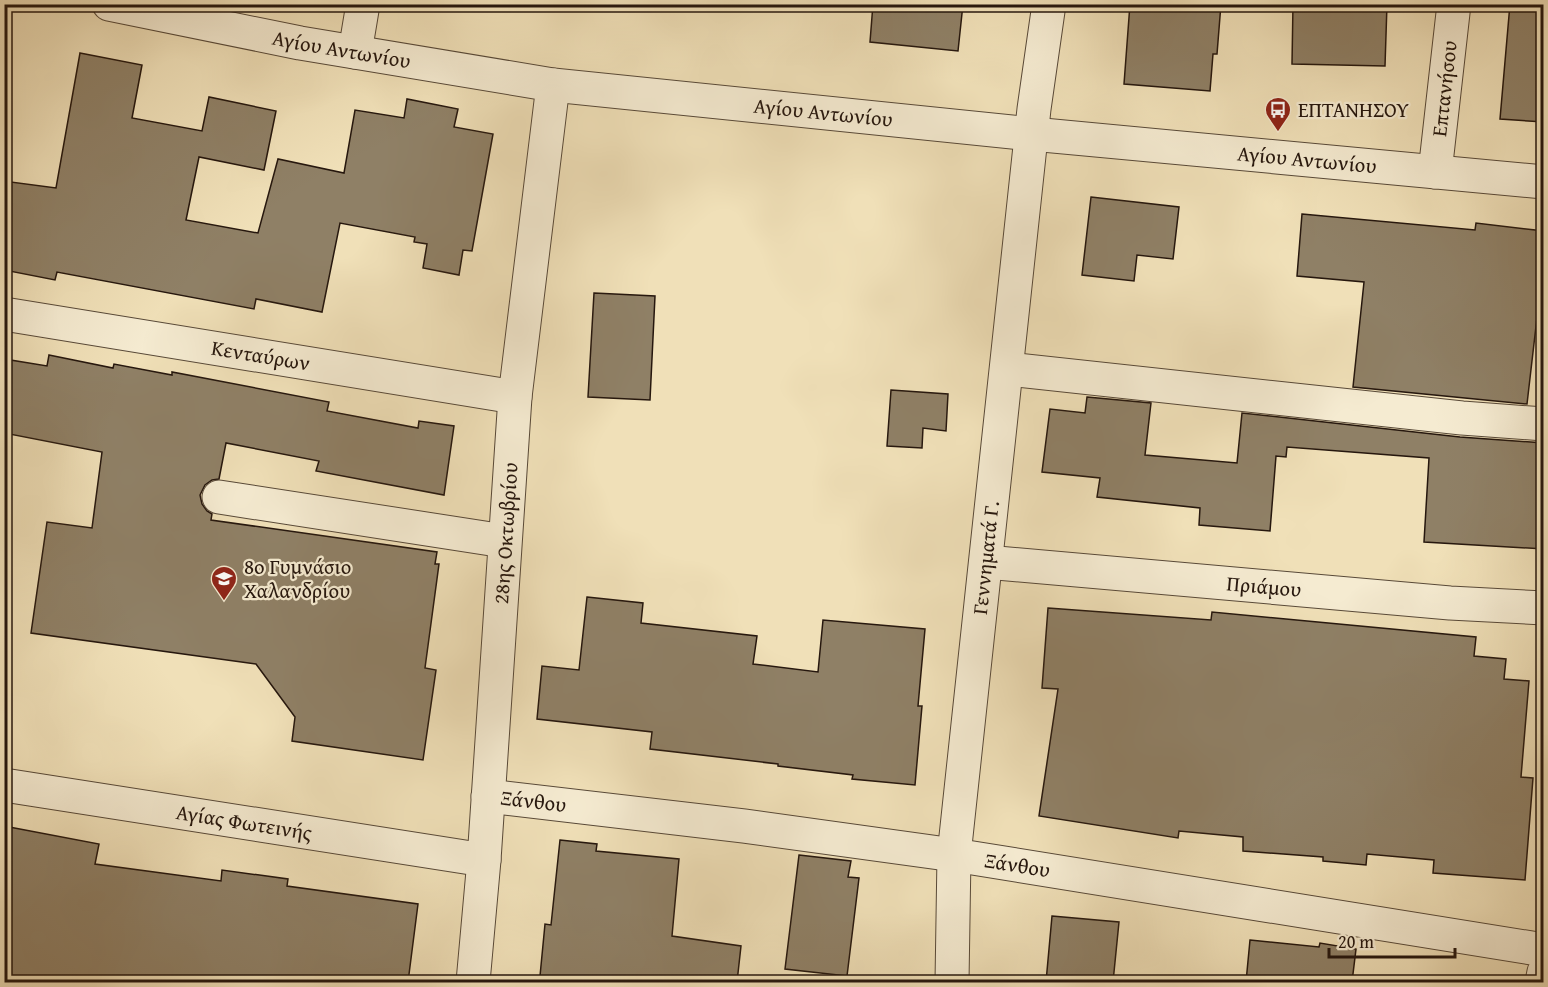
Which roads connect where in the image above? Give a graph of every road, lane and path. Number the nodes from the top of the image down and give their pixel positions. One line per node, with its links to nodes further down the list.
1 (109, 4): 5 (street, Αγίου Αντωνίου)
2 (363, 4): 5 (street)
3 (1049, 4): 7 (street)
4 (1454, 4): 8 (street, Επτανήσου)
5 (355, 52): 6 (street, Αγίου Αντωνίου)
6 (554, 85): 7 (street, Αγίου Αντωνίου); 12 (street, 28ης Οκτωβρίου)
7 (1032, 134): 8 (street, Αγίου Αντωνίου); 11 (street, Γεννηματά Γ.)
8 (1435, 171): 9 (street, Αγίου Αντωνίου)
9 (1544, 182)
10 (4, 314): 12 (street, Κενταύρων)
11 (1007, 369): 13 (street); 16 (street, Γεννηματά Γ.)
12 (515, 396): 15 (street, 28ης Οκτωβρίου)
13 (1544, 424)
14 (219, 497): 15 (street)
15 (504, 541): 19 (street, 28ης Οκτωβρίου)
16 (986, 562): 17 (street, Πριάμου); 20 (street, Γεννηματά Γ.)
17 (1544, 608)
18 (4, 784): 21 (street, Αγίας Φωτεινής)
19 (488, 796): 20 (street, Ξάνθου); 21 (street, 28ης Οκτωβρίου)
20 (954, 855): 22 (street, Ξάνθου); 25 (street, Γεννηματά Γ.)
21 (484, 860): 24 (street, 28ης Οκτωβρίου)
22 (1544, 950)
23 (1544, 972): 26 (street)
24 (473, 982)
25 (952, 982)
26 (1542, 982)

